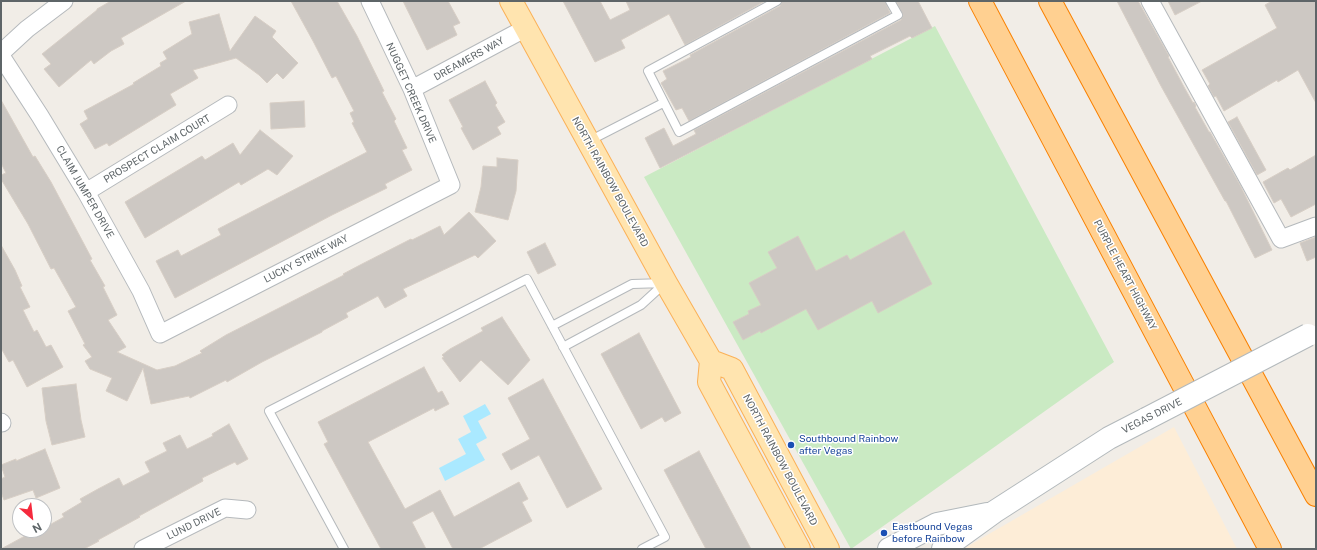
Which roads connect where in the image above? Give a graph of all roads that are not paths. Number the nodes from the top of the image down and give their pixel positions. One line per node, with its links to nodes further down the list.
1 (64, 1): 10 (street)
2 (370, 1): 12 (street, NUGGET CREEK DRIVE)
3 (511, 1): 9 (main road, NORTH RAINBOW BOULEVARD)
4 (778, 1): 13 (lane)
5 (890, 1): 13 (lane)
6 (980, 1): 35 (highway, PURPLE HEART HIGHWAY)
7 (1050, 1): 25 (highway)
8 (1150, 1): 18 (street)
9 (526, 28): 12 (street, DREAMERS WAY); 15 (main road, NORTH RAINBOW BOULEVARD)
10 (1, 53)
11 (1, 56): 17 (street, CLAIM JUMPER DRIVE)
12 (412, 89): 16 (street, NUGGET CREEK DRIVE)
13 (663, 103): 15 (lane)
14 (228, 105): 17 (street, PROSPECT CLAIM COURT)
15 (588, 142): 19 (main road, NORTH RAINBOW BOULEVARD)
16 (451, 185): 22 (street, LUCKY STRIKE WAY)
17 (86, 192): 22 (street, CLAIM JUMPER DRIVE)
18 (1316, 226)
19 (666, 283): 20 (lane); 23 (lane); 24 (main road, NORTH RAINBOW BOULEVARD)
20 (552, 326): 23 (lane); 29 (lane)
21 (1312, 333): 27 (main road, VEGAS DRIVE, bridge)
22 (160, 334)
23 (563, 346): 30 (lane)
24 (711, 361): 31 (main road); 32 (main road, NORTH RAINBOW BOULEVARD)
25 (1316, 495)
26 (247, 510): 28 (street, LUND DRIVE)
27 (994, 512): 33 (main road, VEGAS DRIVE); 34 (main road, VEGAS DRIVE)
28 (143, 549)
29 (344, 549)
30 (642, 549)
31 (799, 549)
32 (828, 549)
33 (889, 549)
34 (943, 549)
35 (1270, 549)

